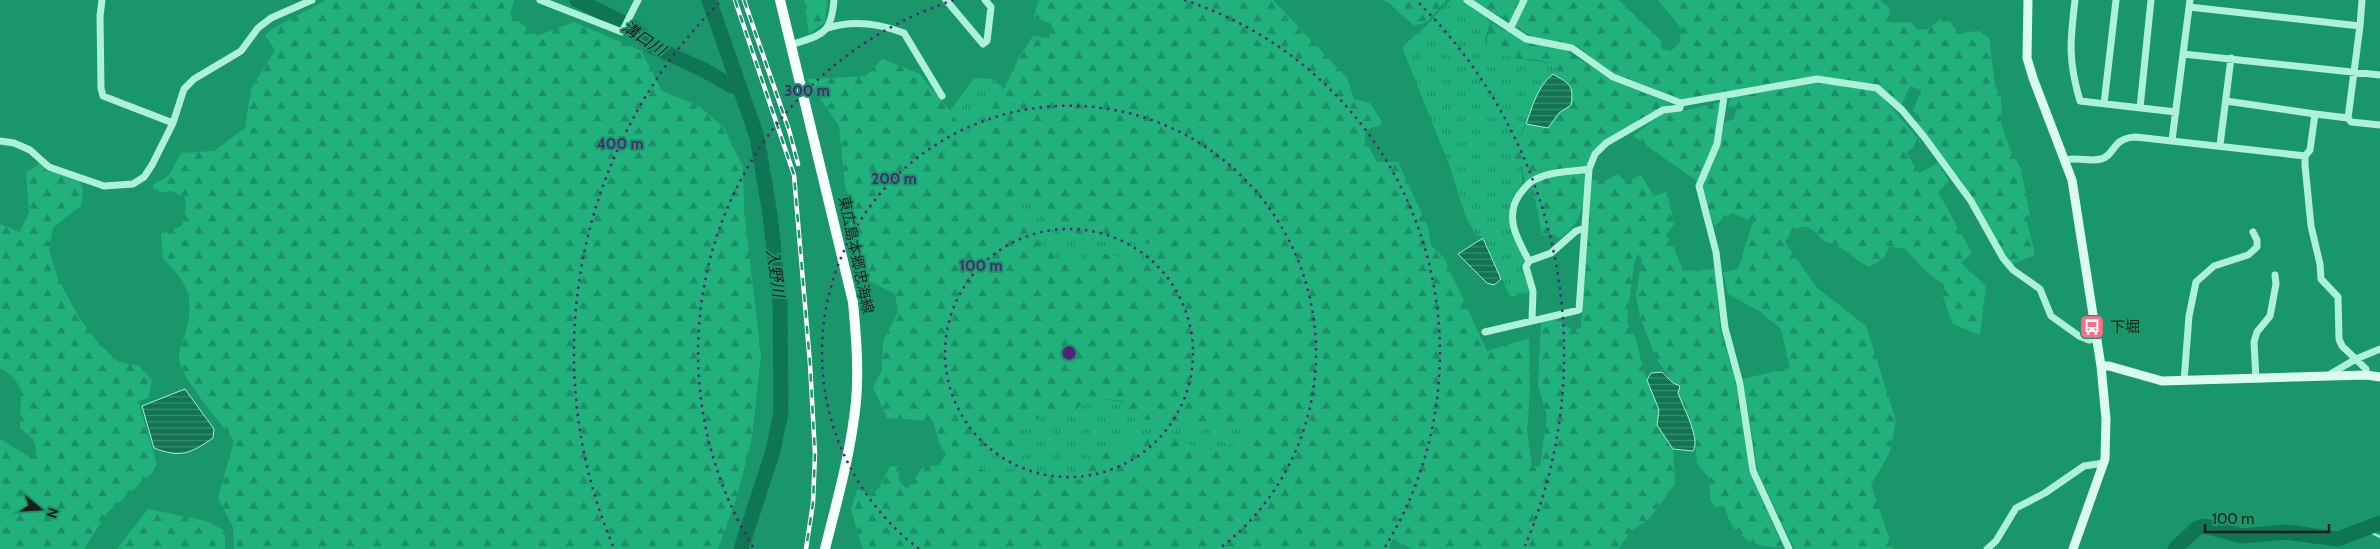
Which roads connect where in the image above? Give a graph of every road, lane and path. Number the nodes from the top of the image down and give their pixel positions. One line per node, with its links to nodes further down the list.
1 (102, 0): 34 (street)
2 (312, 0): 34 (street)
3 (540, 0): 4 (street)
4 (638, 0)
5 (780, 0): 20 (main road, 東広島本郷忠海線)
6 (834, 0): 18 (street)
7 (946, 0): 8 (street)
8 (985, 0)
9 (1467, 0): 19 (street)
10 (1524, 0): 19 (street)
11 (2028, 0): 40 (street)
12 (2074, 0): 29 (street)
13 (2116, 0): 29 (street)
14 (2151, 0): 30 (street)
15 (2362, 0): 17 (street)
16 (2190, 3): 17 (street); 21 (street)
17 (2360, 26): 23 (street)
18 (828, 28): 20 (street); 25 (street)
19 (1510, 29): 28 (street)
20 (791, 46): 58 (main road, 東広島本郷忠海線)
21 (2184, 54): 22 (street); 31 (street)
22 (2231, 58): 23 (street); 27 (street)
23 (2354, 72): 24 (street); 33 (street)
24 (2380, 76)
25 (942, 96)
26 (1724, 97): 28 (street); 48 (street); 59 (street)
27 (2226, 101): 32 (street); 38 (street)
28 (1681, 103): 41 (street)
29 (2104, 104): 30 (street)
30 (2140, 108): 31 (street)
31 (2176, 112): 36 (street)
32 (2315, 114): 33 (street); 39 (street)
33 (2348, 118): 35 (street)
34 (173, 123): 37 (street)
35 (2380, 125)
36 (2172, 140): 38 (street); 40 (street)
37 (0, 141)
38 (2220, 145): 39 (street)
39 (2305, 156): 50 (street)
40 (2066, 160): 48 (street)
41 (1590, 169): 42 (street); 44 (street)
42 (1585, 228): 44 (street); 46 (street)
43 (2252, 232): 56 (street)
44 (1529, 260): 46 (street)
45 (2275, 275): 55 (street)
46 (1532, 321): 47 (street)
47 (1484, 332)
48 (2097, 339): 51 (street)
49 (2380, 349): 50 (street)
50 (2356, 359): 52 (street); 53 (street)
51 (2101, 366): 56 (street); 57 (street)
52 (2366, 374): 53 (street); 54 (street)
53 (2327, 376): 55 (street)
54 (2380, 377)
55 (2256, 379): 56 (street)
56 (2184, 381)
57 (2104, 463): 60 (street); 61 (street)
58 (825, 549)
59 (1789, 549)
60 (1987, 549)
61 (2073, 549)

